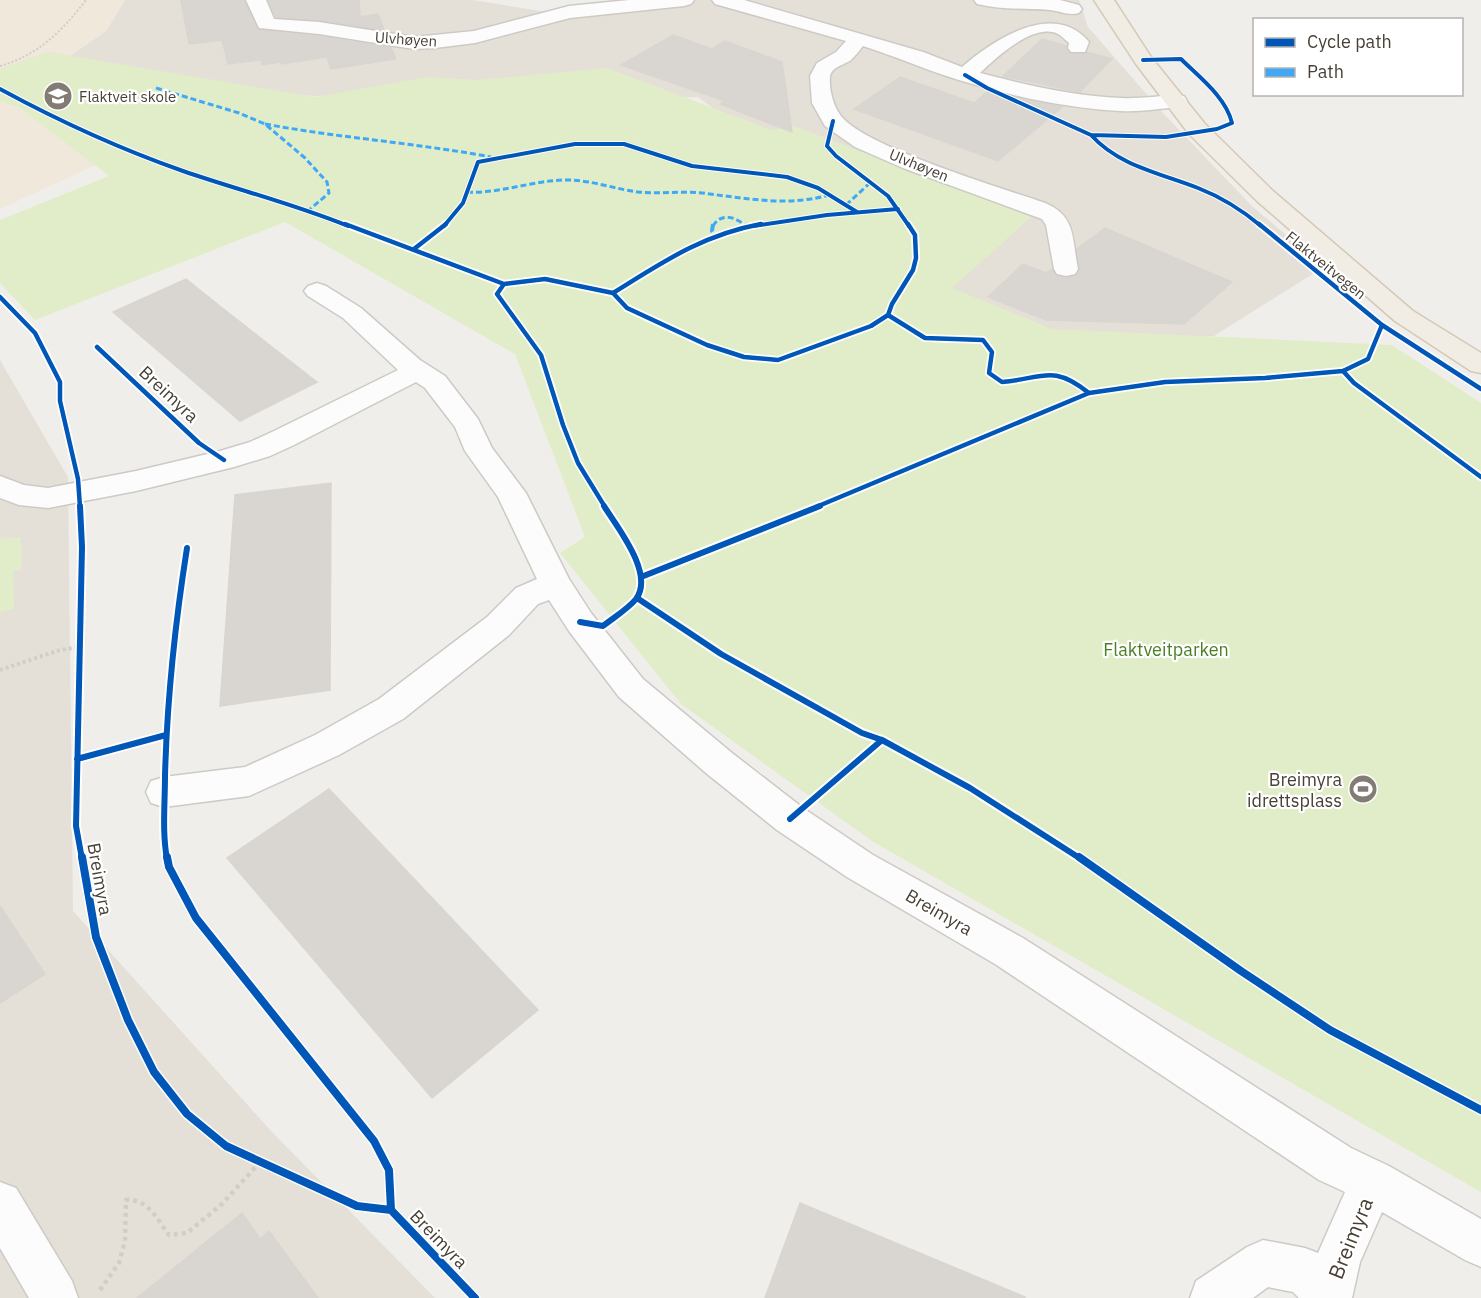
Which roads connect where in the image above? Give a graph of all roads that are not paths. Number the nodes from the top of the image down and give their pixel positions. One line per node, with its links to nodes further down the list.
1 (256, 0): 6 (street, Ulvhøyen)
2 (684, 0): 6 (street, Ulvhøyen)
3 (722, 0): 8 (street)
4 (984, 0): 7 (street)
5 (1104, 0): 11 (main road, Flaktveitvegen)
6 (573, 6)
7 (1067, 28): 9 (street); 10 (street)
8 (858, 40): 10 (street); 12 (street, Ulvhøyen)
9 (1078, 48)
10 (965, 75): 11 (street)
11 (1176, 101): 14 (main road, Flaktveitvegen)
12 (1066, 269)
13 (317, 291): 15 (street, Breimyra)
14 (1481, 365)
15 (417, 371): 16 (street); 17 (street, Breimyra)
16 (0, 486)
17 (555, 584): 18 (street); 19 (street, Breimyra)
18 (164, 792)
19 (1373, 1182): 21 (street, Breimyra); 22 (street, Breimyra)
20 (0, 1204): 23 (street)
21 (1481, 1244)
22 (1328, 1297): 24 (street, Breimyra)
23 (55, 1298)
24 (1214, 1298)

